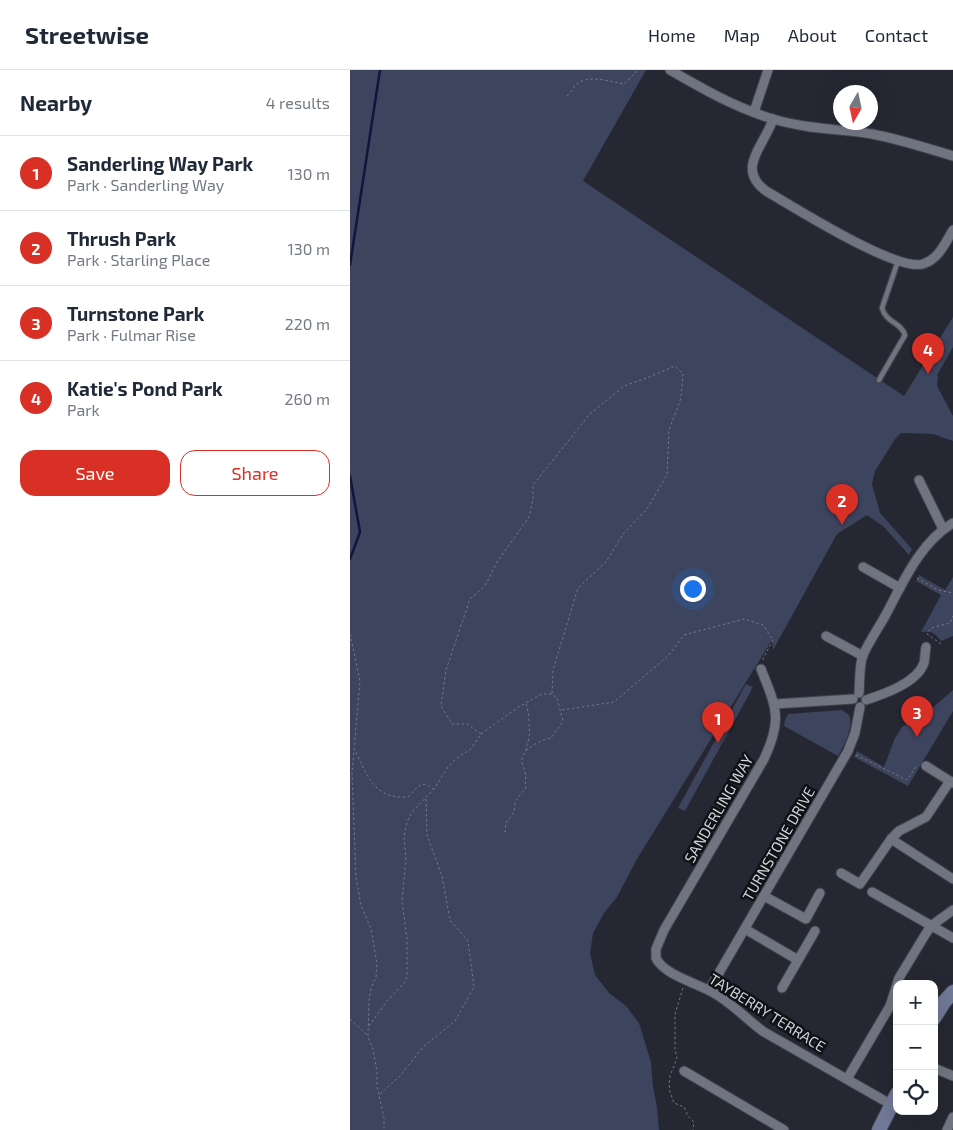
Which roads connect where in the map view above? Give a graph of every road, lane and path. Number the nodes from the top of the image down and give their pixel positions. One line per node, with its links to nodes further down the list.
1 (638, 70): 4 (path)
2 (670, 70): 5 (street)
3 (768, 70): 5 (street)
4 (568, 96)
5 (754, 112): 6 (street)
6 (773, 119): 7 (street); 9 (street)
7 (953, 156)
8 (953, 230): 9 (street)
9 (898, 261): 10 (lane)
10 (879, 380)
11 (919, 480): 13 (street)
12 (953, 523): 13 (street)
13 (943, 529): 16 (street)
14 (862, 567): 16 (street)
15 (916, 578): 17 (path)
16 (900, 588): 23 (street)
17 (953, 593)
18 (953, 616): 21 (path)
19 (350, 634): 32 (path)
20 (826, 636): 23 (street)
21 (941, 644)
22 (926, 647): 27 (street)
23 (863, 656): 26 (street)
24 (761, 666): 29 (street, SANDERLING WAY); 30 (path)
25 (552, 694): 28 (path); 30 (path); 31 (path)
26 (856, 696): 27 (street); 29 (street)
27 (863, 703): 46 (street, TURNSTONE DRIVE)
28 (526, 704): 31 (path); 33 (path)
29 (775, 704): 52 (street, SANDERLING WAY)
30 (561, 710): 33 (path)
31 (481, 734): 38 (path)
32 (355, 751): 38 (path); 60 (path)
33 (526, 752): 40 (path)
34 (856, 755): 36 (path)
35 (926, 766): 37 (street)
36 (915, 767)
37 (952, 782): 41 (street)
38 (434, 789): 39 (path)
39 (426, 797): 60 (path); 66 (path)
40 (505, 832)
41 (891, 839): 42 (street); 43 (street)
42 (841, 874)
43 (953, 879)
44 (872, 892): 48 (street)
45 (820, 893): 46 (street)
46 (764, 896): 49 (street, TURNSTONE DRIVE)
47 (953, 910): 48 (street)
48 (931, 926): 51 (street); 65 (street)
49 (745, 929): 53 (street); 56 (street, TURNSTONE DRIVE)
50 (815, 931): 53 (street)
51 (953, 938)
52 (656, 958): 56 (street, TAYBERRY TERRACE)
53 (798, 960): 55 (street)
54 (683, 987): 72 (path)
55 (782, 988)
56 (709, 990): 65 (street, TAYBERRY TERRACE)
57 (953, 992): 58 (main road)
58 (938, 1012)
59 (350, 1019): 61 (path)
60 (369, 1026): 61 (path)
61 (368, 1037): 66 (path)
62 (938, 1070): 64 (street)
63 (684, 1071): 70 (street)
64 (953, 1076)
65 (847, 1079): 67 (street, TAYBERRY TERRACE)
66 (379, 1094): 71 (path)
67 (893, 1099)
68 (893, 1101): 73 (main road)
69 (953, 1117): 74 (street)
70 (779, 1129)
71 (384, 1130)
72 (693, 1130)
73 (879, 1130)
74 (947, 1130)

